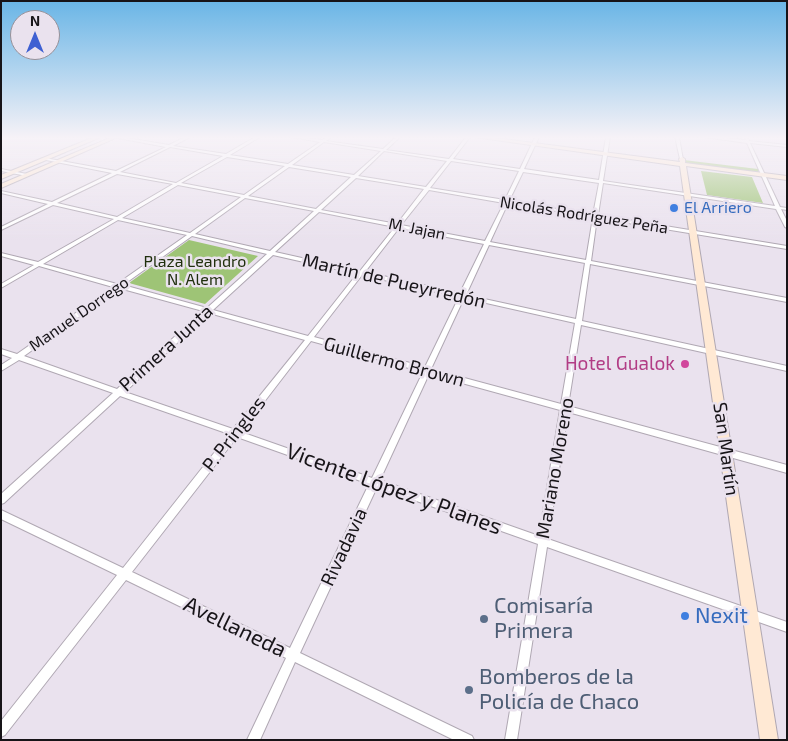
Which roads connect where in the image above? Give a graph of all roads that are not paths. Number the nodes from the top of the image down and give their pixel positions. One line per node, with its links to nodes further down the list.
1 (522, 171): 27 (street, Rivadavia)
2 (14, 172): 16 (street); 18 (main road)
3 (35, 172): 16 (main road)
4 (117, 172): 21 (street, M. Jajan); 28 (street)
5 (199, 172): 21 (street)
6 (280, 172): 26 (street, Manuel Dorrego)
7 (321, 172): 17 (street, Nicolás Rodríguez Peña)
8 (360, 172): 17 (street, Primera Junta)
9 (440, 172): 23 (street, P. Pringles)
10 (526, 172): 20 (street)
11 (603, 172): 20 (street, Mariano Moreno)
12 (684, 172): 25 (main road, San Martín)
13 (758, 172): 14 (main road)
14 (761, 172): 15 (main road); 19 (main road); 29 (street)
15 (787, 172)
16 (27, 175): 22 (main road)
17 (354, 177): 23 (street, Nicolás Rodríguez Peña); 31 (street, Primera Junta)
18 (1, 178)
19 (787, 178)
20 (601, 182): 25 (street); 32 (street, Mariano Moreno)
21 (178, 184): 26 (street, M. Jajan); 33 (street)
22 (1, 186)
23 (426, 189): 27 (street, Nicolás Rodríguez Peña); 34 (street, P. Pringles)
24 (1, 192): 28 (street, Martín de Pueyrredón)
25 (687, 195): 29 (street); 37 (main road, San Martín)
26 (245, 197): 31 (street, M. Jajan); 38 (street, Manuel Dorrego)
27 (508, 202): 32 (street, Nicolás Rodríguez Peña); 39 (street, Rivadavia)
28 (52, 204): 33 (street, Martín de Pueyrredón); 36 (street)
29 (777, 208): 30 (street); 35 (street)
30 (787, 209)
31 (318, 210): 34 (street, M. Jajan); 41 (street, Primera Junta)
32 (595, 217): 37 (street, Nicolás Rodríguez Peña); 43 (street, Mariano Moreno)
33 (118, 219): 38 (street, Martín de Pueyrredón); 44 (street)
34 (398, 226): 39 (street, M. Jajan); 45 (street, P. Pringles)
35 (787, 227)
36 (1, 229)
37 (693, 233): 40 (street, Nicolás Rodríguez Peña); 46 (main road, San Martín)
38 (191, 235): 41 (street, Martín de Pueyrredón); 48 (street, Manuel Dorrego)
39 (488, 243): 43 (street, M. Jajan); 49 (street, Rivadavia)
40 (787, 248)
41 (271, 253): 45 (street, Martín de Pueyrredón); 51 (street, Primera Junta)
42 (1, 254): 44 (street, Guillermo Brown)
43 (588, 262): 46 (street, M. Jajan); 52 (street, Mariano Moreno)
44 (38, 264): 47 (street); 48 (street, Guillermo Brown)
45 (361, 273): 49 (street, Martín de Pueyrredón); 53 (street, P. Pringles)
46 (701, 283): 50 (street, M. Jajan); 55 (main road, San Martín)
47 (1, 286)
48 (118, 286): 51 (street, Guillermo Brown); 56 (street, Manuel Dorrego)
49 (463, 296): 52 (street, Martín de Pueyrredón); 59 (street, Rivadavia)
50 (787, 300)
51 (208, 311): 53 (street, Guillermo Brown); 60 (street, Primera Junta)
52 (578, 322): 55 (street, Martín de Pueyrredón); 61 (street, Mariano Moreno)
53 (310, 338): 59 (street, Guillermo Brown); 62 (street, P. Pringles)
54 (1, 352): 56 (street, Vicente López y Planes)
55 (711, 352): 58 (street, Martín de Pueyrredón); 63 (main road, San Martín)
56 (18, 357): 57 (street, Manuel Dorrego); 60 (street, Vicente López y Planes)
57 (1, 369)
58 (787, 369)
59 (428, 371): 61 (street, Guillermo Brown); 65 (street, Rivadavia)
60 (117, 393): 62 (street, Vicente López y Planes); 66 (street, Primera Junta)
61 (565, 408): 63 (street, Guillermo Brown); 68 (street, Mariano Moreno)
62 (235, 432): 65 (street, Vicente López y Planes); 69 (street, P. Pringles)
63 (726, 453): 64 (street, Guillermo Brown); 70 (main road, San Martín)
64 (787, 469)
65 (374, 483): 68 (street, Vicente López y Planes); 72 (street, Rivadavia)
66 (1, 500)
67 (1, 514): 69 (street, Avellaneda)
68 (542, 542): 70 (street, Vicente López y Planes); 76 (street, Mariano Moreno)
69 (125, 574): 72 (street, Avellaneda); 73 (street, P. Pringles)
70 (749, 614): 71 (street, Vicente López y Planes); 77 (main road, San Martín)
71 (787, 627)
72 (293, 655): 74 (street, Rivadavia); 75 (street, Avellaneda)
73 (1, 731)
74 (253, 740)
75 (468, 740)
76 (511, 740)
77 (769, 740)

